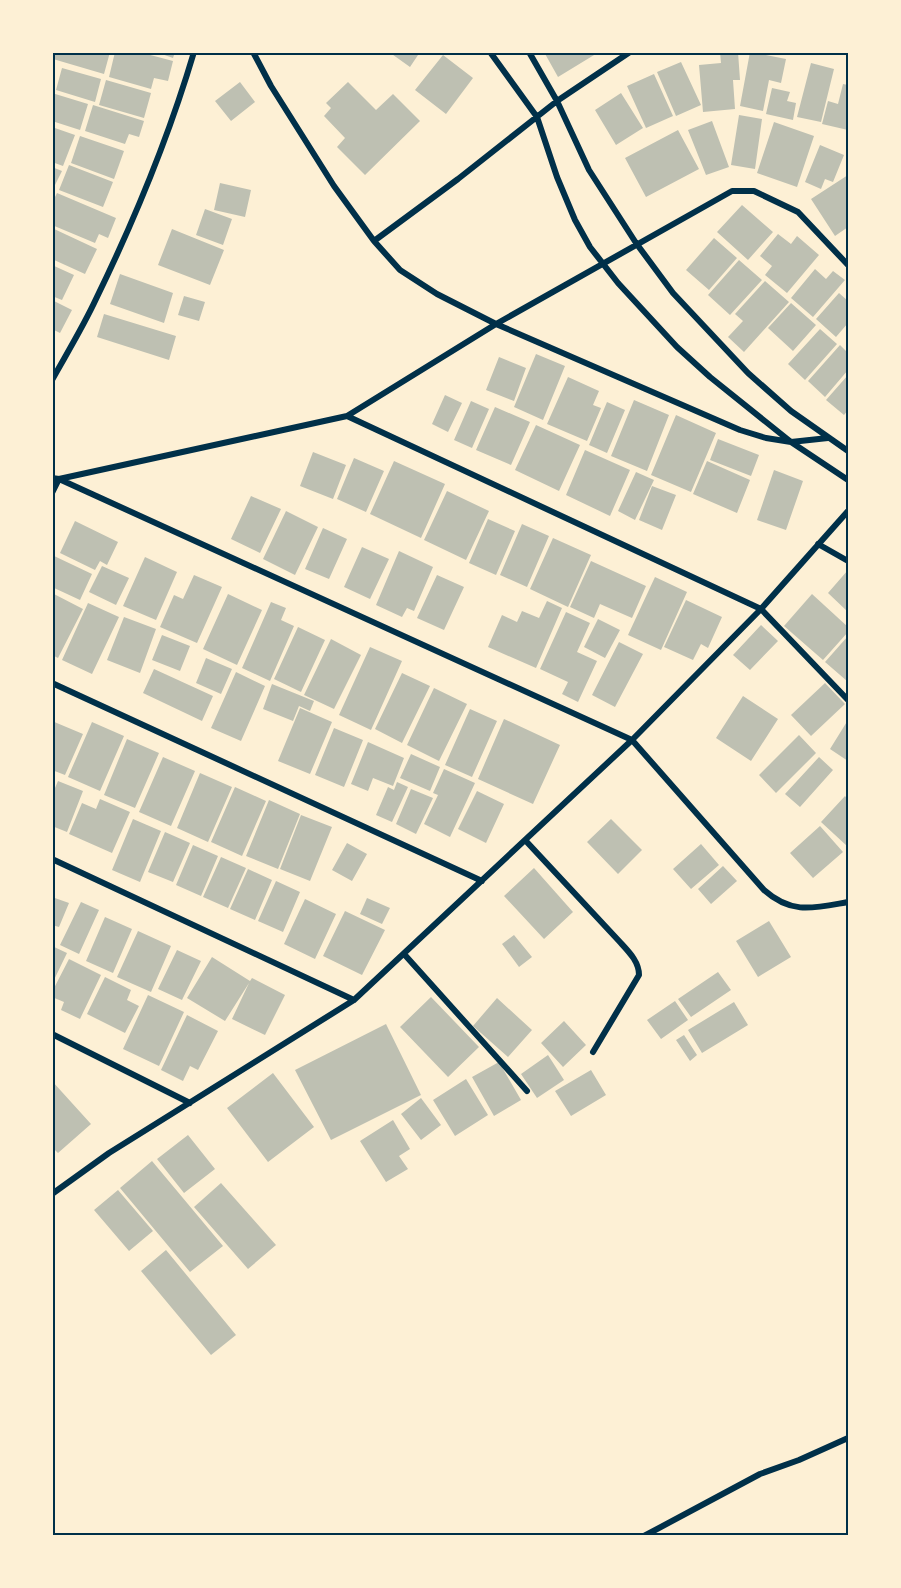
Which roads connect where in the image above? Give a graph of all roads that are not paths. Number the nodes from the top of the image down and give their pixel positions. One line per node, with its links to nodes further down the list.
1 (194, 52): 13 (street)
2 (253, 52): 8 (street)
3 (490, 52): 7 (street)
4 (529, 52): 6 (street)
5 (630, 52): 6 (street)
6 (557, 101): 7 (street); 9 (street)
7 (537, 117): 8 (street); 10 (street)
8 (374, 241): 12 (street)
9 (636, 243): 10 (street); 11 (street); 15 (street)
10 (602, 262): 12 (street); 16 (street)
11 (849, 265)
12 (496, 324): 14 (street); 16 (street)
13 (52, 380)
14 (347, 416): 18 (street); 24 (street)
15 (828, 438): 16 (street); 17 (street)
16 (792, 442): 19 (street)
17 (849, 451)
18 (56, 478): 20 (street); 27 (street)
19 (849, 480)
20 (52, 493)
21 (849, 511): 22 (street)
22 (818, 544): 23 (street); 24 (street)
23 (849, 561)
24 (761, 609): 26 (street); 27 (street)
25 (52, 683): 30 (street)
26 (849, 700)
27 (632, 740): 28 (street); 31 (street)
28 (525, 840): 30 (street); 35 (street)
29 (52, 859): 33 (street)
30 (482, 881): 32 (street)
31 (849, 902)
32 (404, 954): 33 (street); 36 (street)
33 (354, 1000): 37 (street)
34 (52, 1034): 37 (street)
35 (593, 1052)
36 (527, 1091)
37 (190, 1103): 38 (street)
38 (52, 1194)
39 (849, 1438): 40 (street)
40 (644, 1536)

